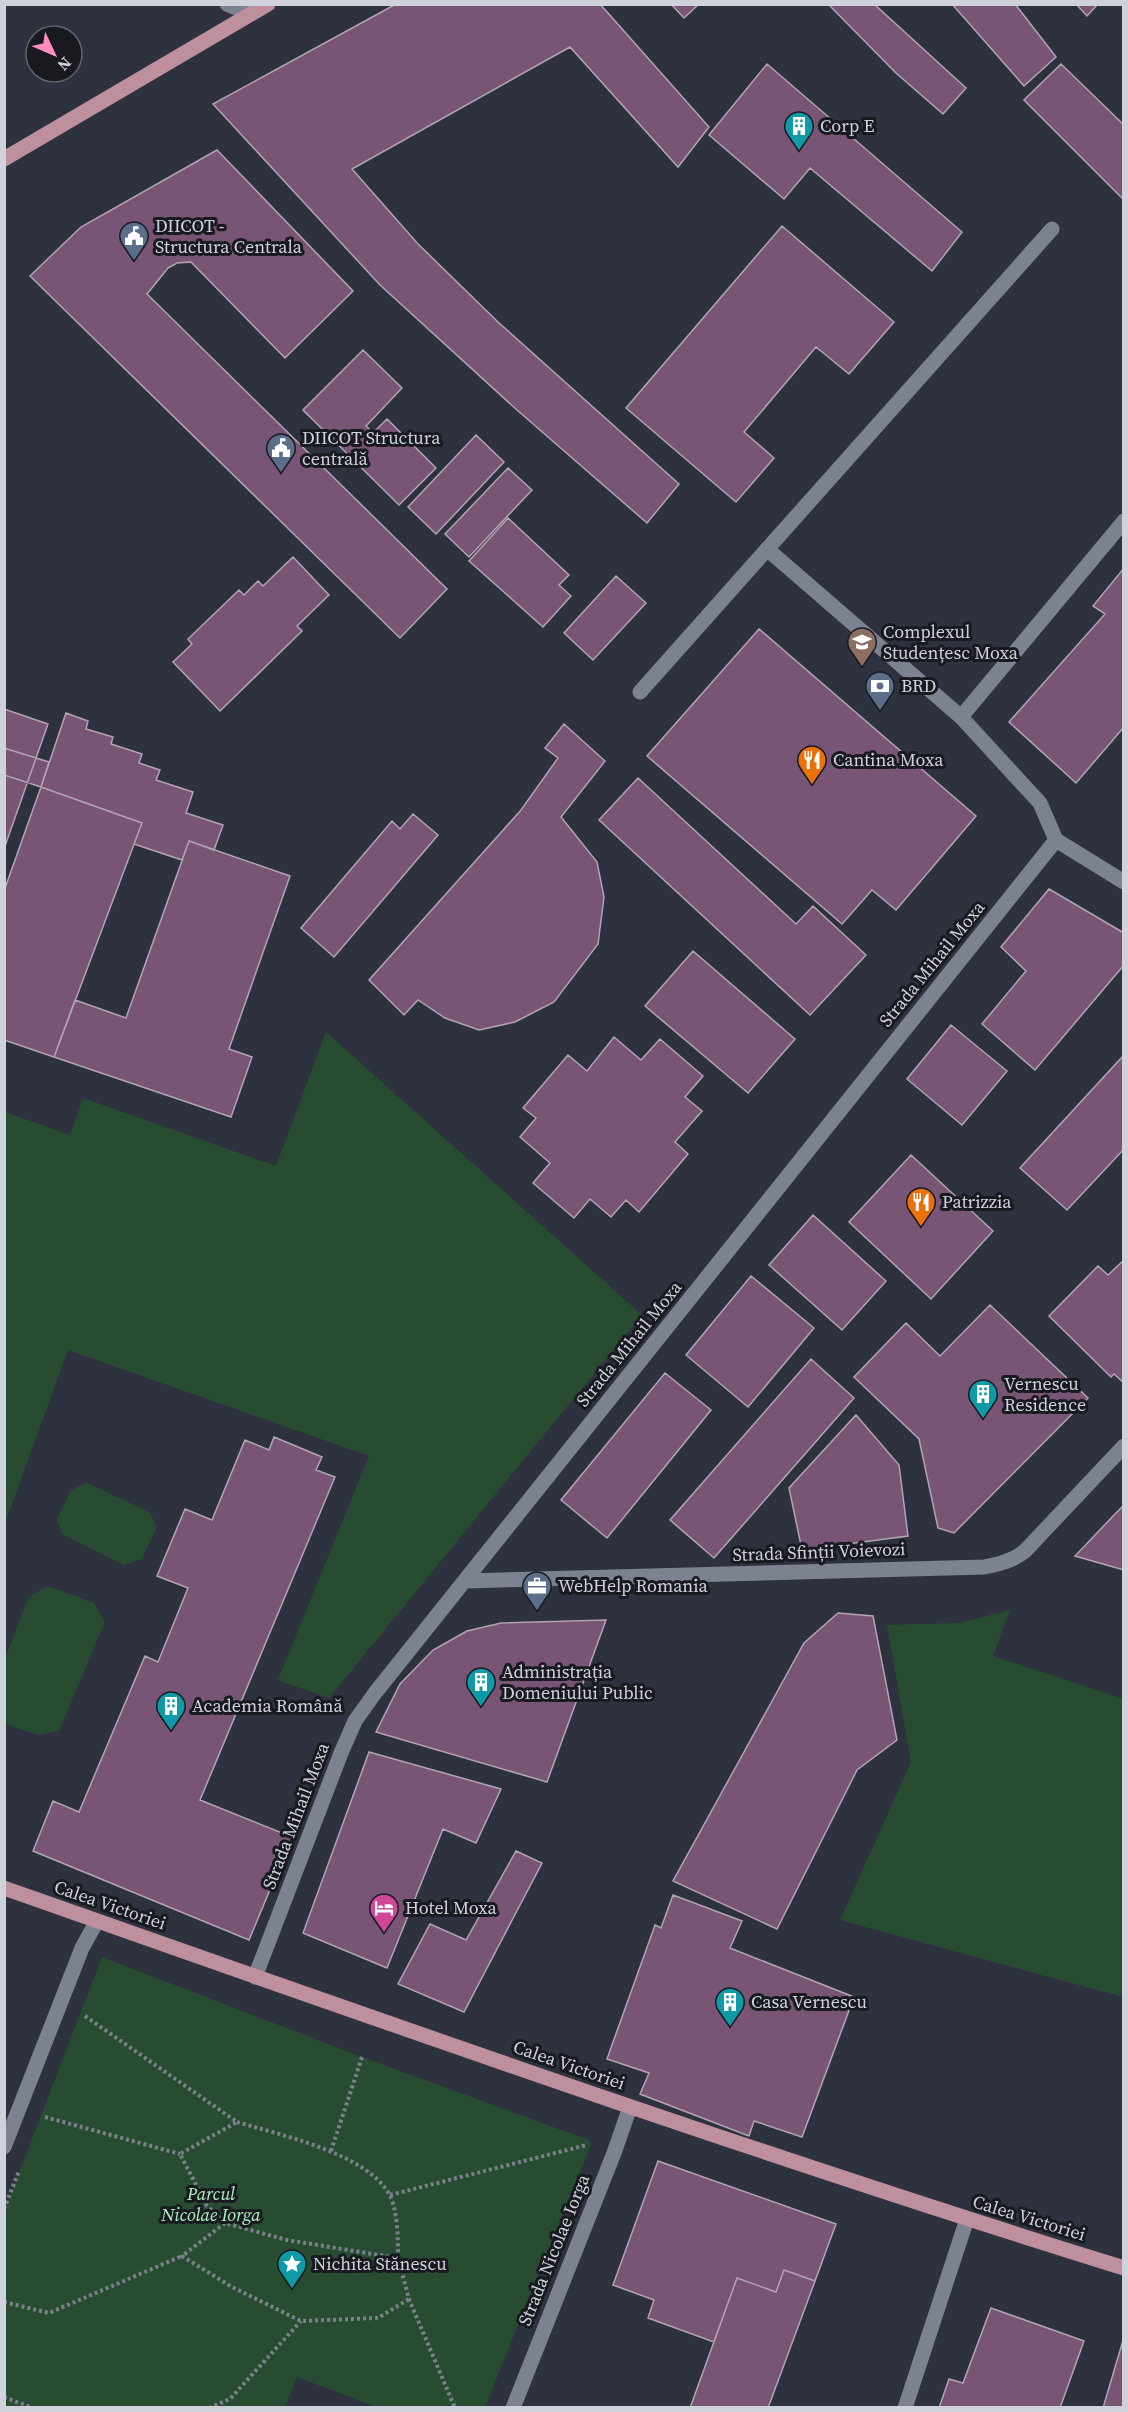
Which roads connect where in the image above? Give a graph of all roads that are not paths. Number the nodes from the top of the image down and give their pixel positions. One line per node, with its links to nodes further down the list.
1 (227, 4): 3 (street)
2 (268, 4): 3 (main road)
3 (250, 14): 4 (main road)
4 (4, 159)
5 (1052, 229): 7 (street)
6 (1124, 521): 9 (street)
7 (767, 549): 8 (street); 9 (street)
8 (640, 692)
9 (962, 717): 10 (street)
10 (1056, 840): 11 (street); 13 (street, Strada Mihail Moxa)
11 (1124, 882)
12 (1124, 1446): 13 (street, Strada Sfinții Voievozi)
13 (466, 1581): 16 (street, Strada Mihail Moxa)
14 (4, 1888): 15 (main road, Calea Victoriei)
15 (97, 1921): 16 (main road, Calea Victoriei); 18 (street)
16 (255, 1977): 17 (main road, Calea Victoriei)
17 (630, 2107): 19 (main road, Calea Victoriei); 21 (street, Strada Nicolae Iorga)
18 (4, 2147)
19 (967, 2219): 20 (main road, Calea Victoriei); 22 (street)
20 (1124, 2268)
21 (513, 2408)
22 (905, 2408)

